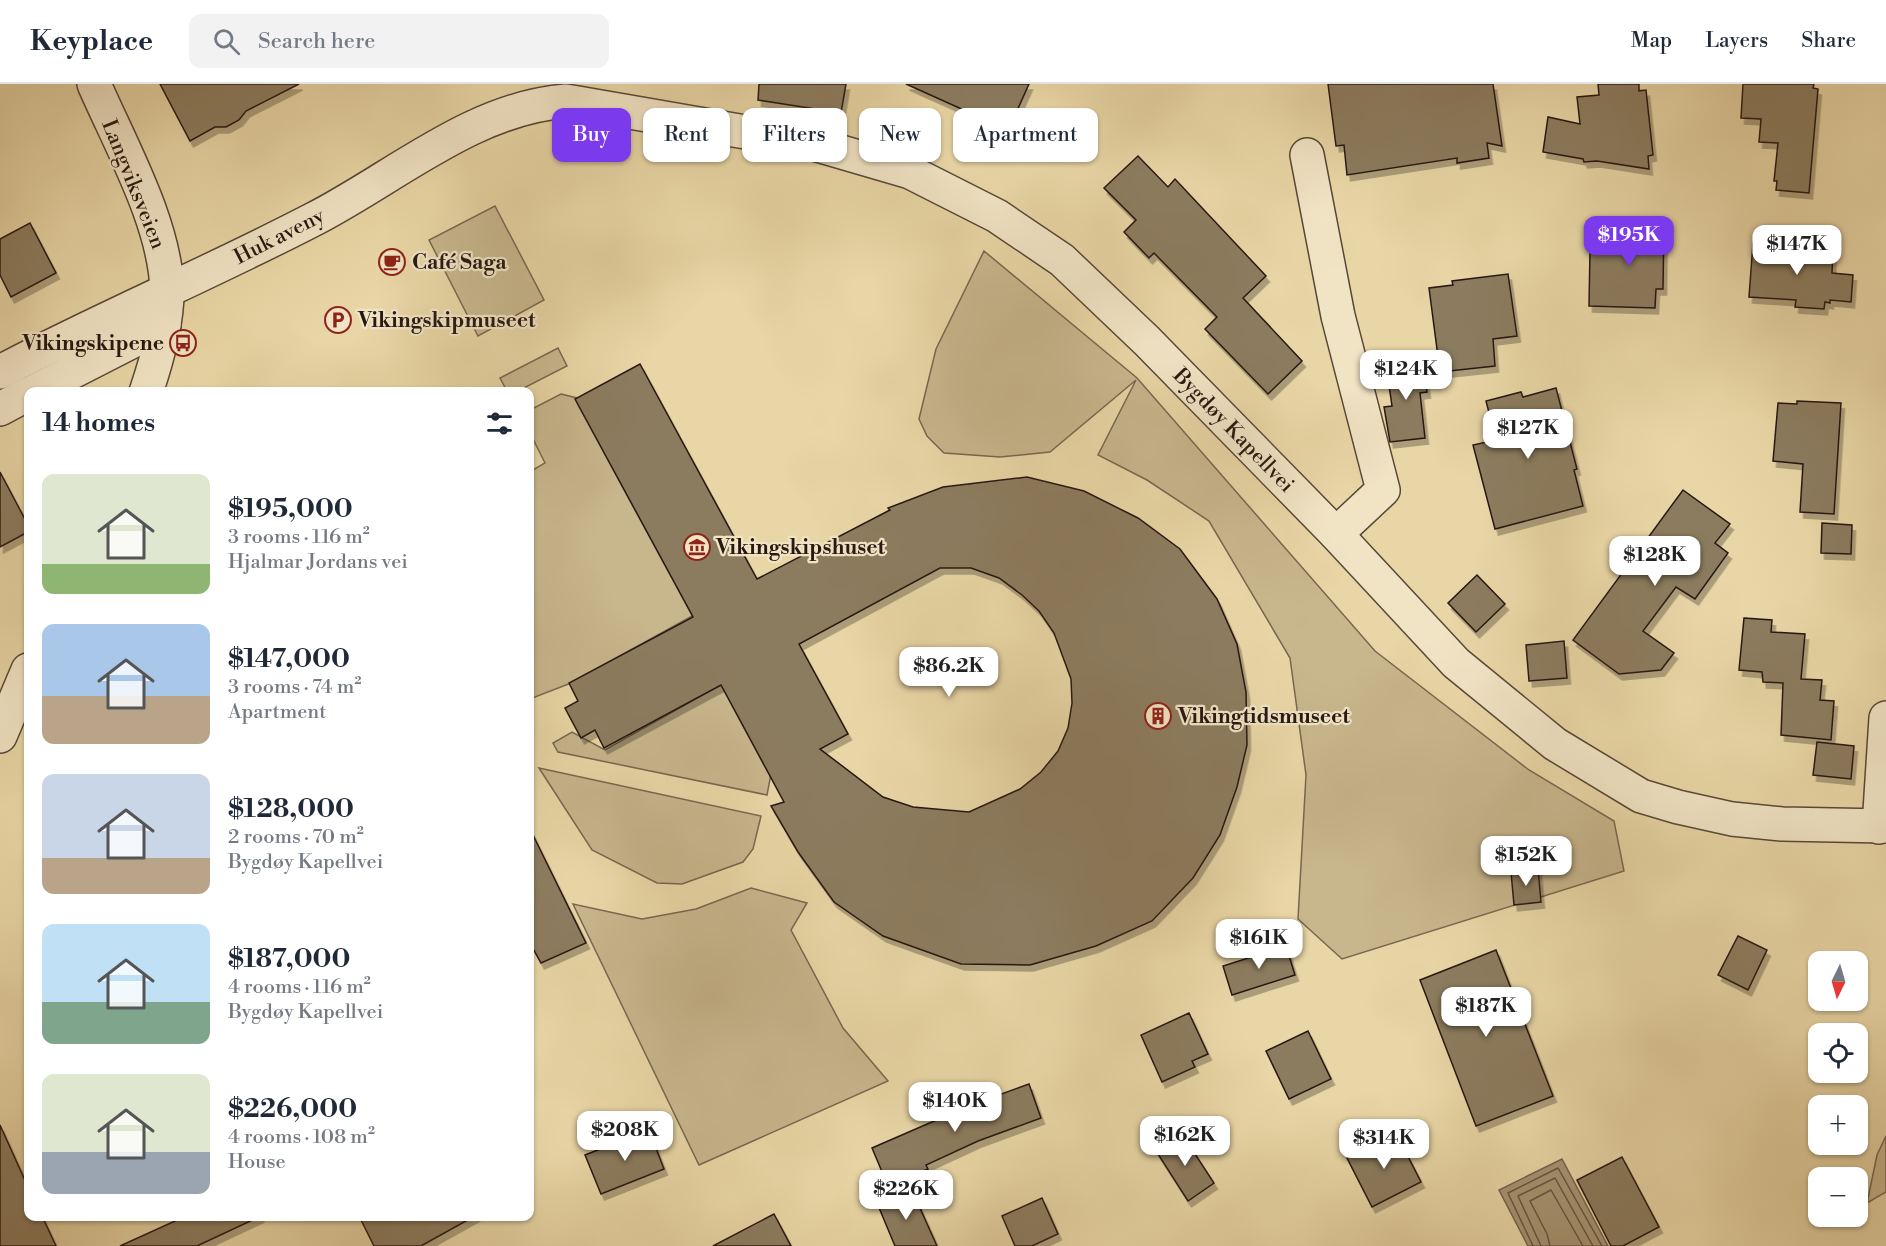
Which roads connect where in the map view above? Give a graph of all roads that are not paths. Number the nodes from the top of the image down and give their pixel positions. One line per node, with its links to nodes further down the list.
1 (94, 84): 4 (street, Langviksveien)
2 (536, 93): 4 (street, Huk aveny); 11 (street, Bygdøy Kapellvei)
3 (1307, 154): 11 (street)
4 (166, 291): 5 (street, Langviksveien); 6 (street, Huk aveny)
5 (164, 325): 7 (street); 8 (street, Langviksveien)
6 (0, 372)
7 (43, 387)
8 (147, 387)
9 (24, 396): 10 (street)
10 (0, 409)
11 (1335, 534): 15 (street, Bygdøy Kapellvei)
12 (24, 679): 14 (street)
13 (1886, 718): 15 (street)
14 (0, 736)
15 (1883, 826)

